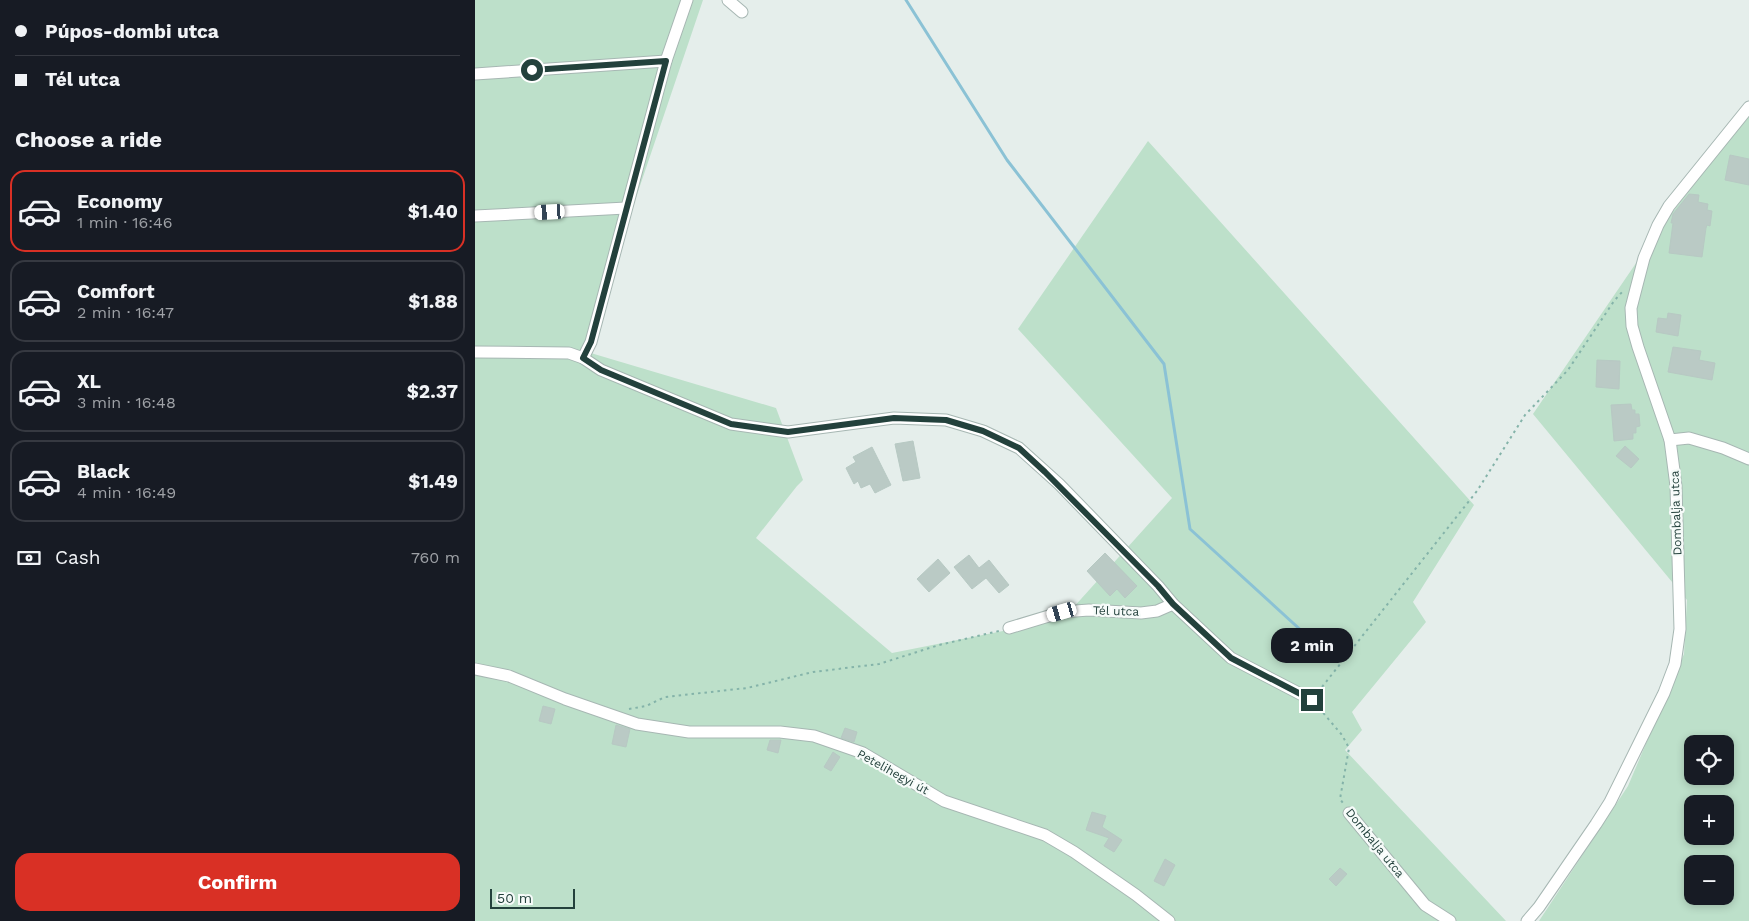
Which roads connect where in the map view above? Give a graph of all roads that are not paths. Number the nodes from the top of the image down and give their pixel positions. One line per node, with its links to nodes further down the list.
1 (687, 0): 4 (street)
2 (728, 0): 3 (street)
3 (742, 12)
4 (666, 61): 5 (street); 7 (street)
5 (475, 74)
6 (1749, 107): 11 (street, Dombalja utca)
7 (626, 208): 8 (street); 10 (street)
8 (475, 216)
9 (475, 352): 10 (street)
10 (583, 358): 13 (street)
11 (1670, 440): 12 (street); 20 (street, Dombalja utca)
12 (1749, 460)
13 (1173, 604): 14 (street, Tél utca); 16 (street)
14 (1009, 628)
15 (475, 669): 18 (street, Petelihegyi út)
16 (1312, 700)
17 (1349, 813): 19 (street, Dombalja utca)
18 (1169, 921)
19 (1450, 921)
20 (1527, 921)

